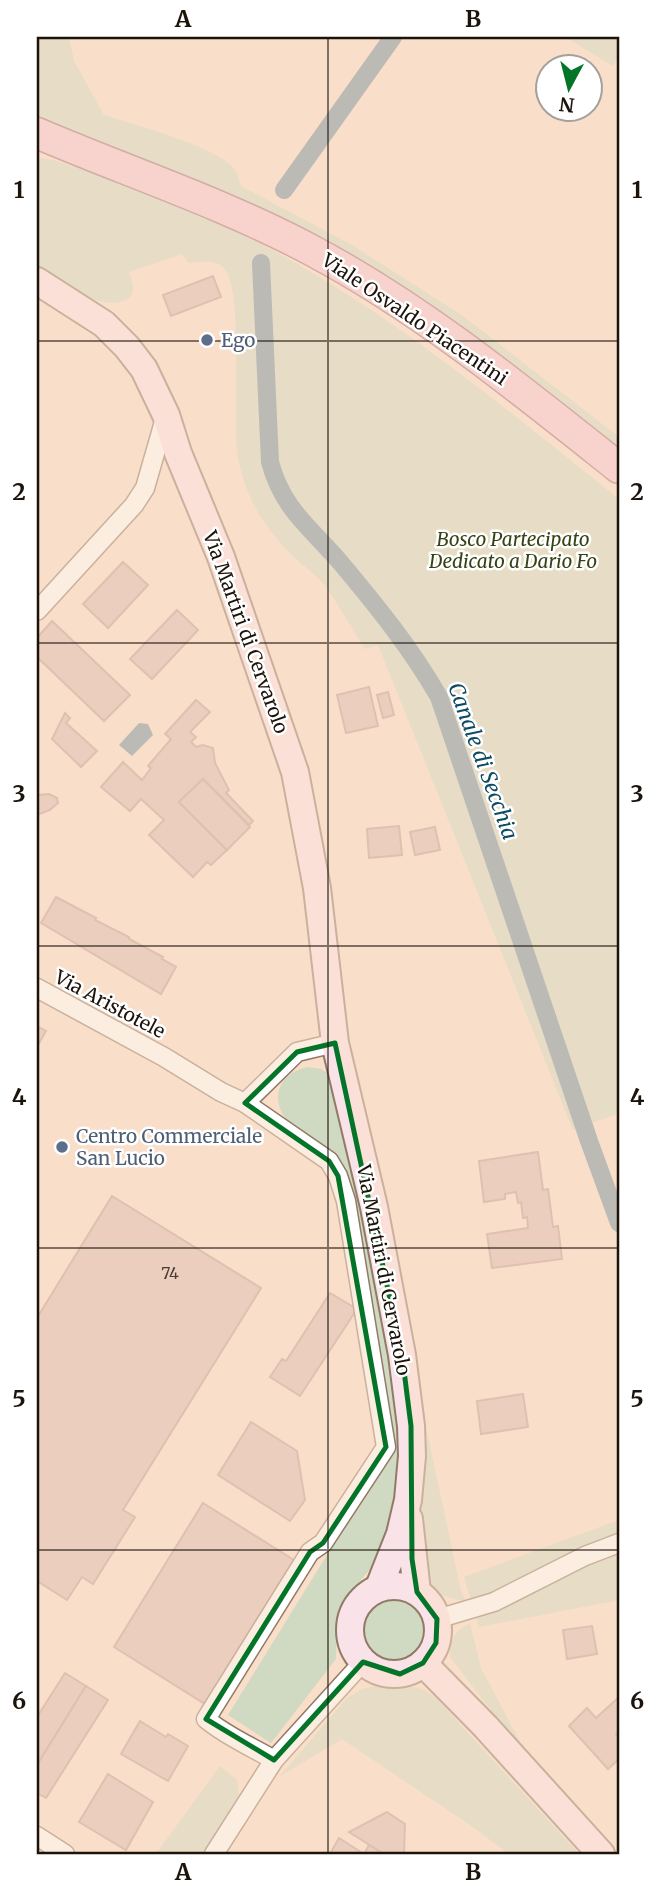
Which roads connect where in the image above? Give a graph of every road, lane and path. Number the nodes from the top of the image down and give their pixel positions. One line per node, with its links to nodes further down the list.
1 (37, 133): 3 (main road, Viale Osvaldo Piacentini)
2 (37, 147): 3 (main road, Viale Osvaldo Piacentini)
3 (78, 150): 6 (main road, Viale Osvaldo Piacentini)
4 (37, 281): 5 (main road, Via Martiri di Cervarolo)
5 (166, 415): 7 (street); 9 (main road, Via Martiri di Cervarolo)
6 (619, 468)
7 (37, 611)
8 (37, 988): 10 (street, Via Aristotele)
9 (335, 1043): 11 (street); 12 (main road, Via Martiri di Cervarolo)
10 (164, 1057): 11 (street, Via Martiri di Cervarolo)
11 (245, 1103): 19 (street, Via Martiri di Cervarolo)
12 (408, 1500): 14 (main road, Via Martiri di Cervarolo); 15 (main road, Via Martiri di Cervarolo)
13 (619, 1543): 16 (street)
14 (379, 1587): 15 (main road); 17 (main road, Via Martiri di Cervarolo)
15 (417, 1592): 16 (main road)
16 (437, 1619): 18 (main road)
17 (363, 1662): 18 (main road); 19 (street)
18 (423, 1663): 23 (main road)
19 (274, 1760): 22 (street)
20 (37, 1836): 21 (street)
21 (65, 1854)
22 (214, 1854)
23 (601, 1854)

